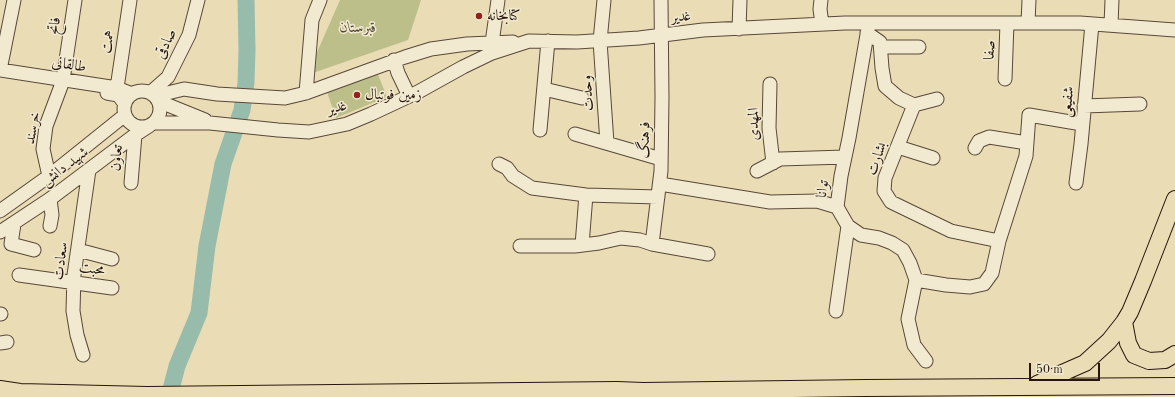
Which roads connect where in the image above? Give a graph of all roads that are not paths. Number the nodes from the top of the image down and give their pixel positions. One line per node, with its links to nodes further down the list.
1 (14, 0): 29 (street)
2 (75, 0): 32 (street, فاتح)
3 (130, 0): 34 (street, همت)
4 (198, 0): 38 (street, صادقی)
5 (320, 0): 36 (street)
6 (498, 0): 24 (street)
7 (604, 0): 23 (street)
8 (661, 0): 21 (street, فرهنگ)
9 (740, 0): 19 (street)
10 (1029, 0): 14 (street)
11 (1112, 0): 17 (street)
12 (822, 1): 15 (street)
13 (1007, 23): 14 (street, غدیر); 18 (street, غدیر); 31 (street, صفا)
14 (1028, 23): 16 (street, غدیر)
15 (822, 24): 18 (street, غدیر); 19 (street, غدیر)
16 (1092, 24): 17 (street, غدیر); 44 (street, شفیعی)
17 (1111, 25): 20 (street, غدیر)
18 (868, 28): 26 (street); 55 (street, توانا)
19 (739, 29): 21 (street, غدیر)
20 (1175, 30)
21 (661, 36): 23 (street, غدیر); 57 (street, فرهنگ)
22 (529, 41): 24 (street); 25 (street, غدیر); 37 (street, غدیر)
23 (600, 41): 25 (street, غدیر); 51 (street, وحدت)
24 (492, 42): 28 (street)
25 (548, 42): 35 (street)
26 (880, 47): 27 (street); 43 (street)
27 (919, 47)
28 (394, 60): 36 (street); 37 (street)
29 (0, 70): 32 (street, طالقانی)
30 (0, 77): 32 (street, طالقانی)
31 (1005, 78)
32 (62, 83): 34 (street, طالقانی); 41 (street, طالقانی); 62 (street, خرسند)
33 (770, 84): 58 (street, المهدی)
34 (117, 88): 41 (street, طالقانی)
35 (544, 89): 39 (street); 48 (street)
36 (306, 93): 38 (street)
37 (409, 96): 45 (street, غدیر)
38 (154, 97): 41 (street); 45 (street); 47 (street)
39 (582, 98)
40 (937, 99): 43 (street)
41 (127, 104): 47 (street); 62 (street, شهید دانش)
42 (1140, 104): 44 (street)
43 (914, 105): 53 (street, بشارت)
44 (1084, 106): 46 (street, شفیعی)
45 (210, 122): 47 (street)
46 (1082, 124): 52 (street); 64 (street, شفیعی)
47 (151, 125): 50 (street, شهید دانش)
48 (540, 130)
49 (575, 134): 51 (street)
50 (135, 135): 60 (street, شهید دانش); 63 (street, تعاون)
51 (607, 144): 57 (street)
52 (1027, 144): 54 (street); 76 (street)
53 (898, 147): 56 (street); 76 (street, بشارت)
54 (976, 148)
55 (845, 157): 58 (street); 70 (street, توانا)
56 (933, 158)
57 (661, 159): 65 (street, فرهنگ)
58 (773, 163): 61 (street)
59 (499, 164): 66 (street)
60 (89, 170): 68 (street, شهید دانش); 81 (street, سعادت)
61 (757, 171)
62 (49, 176): 71 (street, شهید دانش)
63 (132, 183)
64 (1076, 183)
65 (660, 184): 67 (street, فرهنگ); 70 (street)
66 (586, 195): 67 (street); 78 (street)
67 (658, 197): 77 (street, فرهنگ)
68 (50, 199): 72 (street, شهید دانش); 73 (street)
69 (1175, 199): 89 (main road)
70 (837, 207): 74 (street, توانا)
71 (0, 211)
72 (14, 224): 75 (street, شهید دانش); 80 (street)
73 (50, 226)
74 (848, 226): 85 (street, توانا); 88 (street)
75 (0, 232)
76 (1000, 241): 85 (street)
77 (652, 244): 78 (street); 82 (street)
78 (582, 245): 79 (street)
79 (520, 246)
80 (34, 250)
81 (78, 250): 83 (street); 86 (street, سعادت)
82 (708, 254)
83 (112, 259)
84 (19, 275): 86 (street, محبت)
85 (916, 280): 92 (street)
86 (74, 282): 87 (street, محبت); 91 (street, سعادت)
87 (112, 288)
88 (836, 311)
89 (1124, 322): 90 (main road); 93 (main road)
90 (1175, 354)
91 (83, 355)
92 (926, 361)
93 (1033, 386): 94 (main road); 97 (main road)
94 (1175, 386)
95 (0, 390): 96 (main road)
96 (616, 394): 97 (main road)
97 (642, 394)

